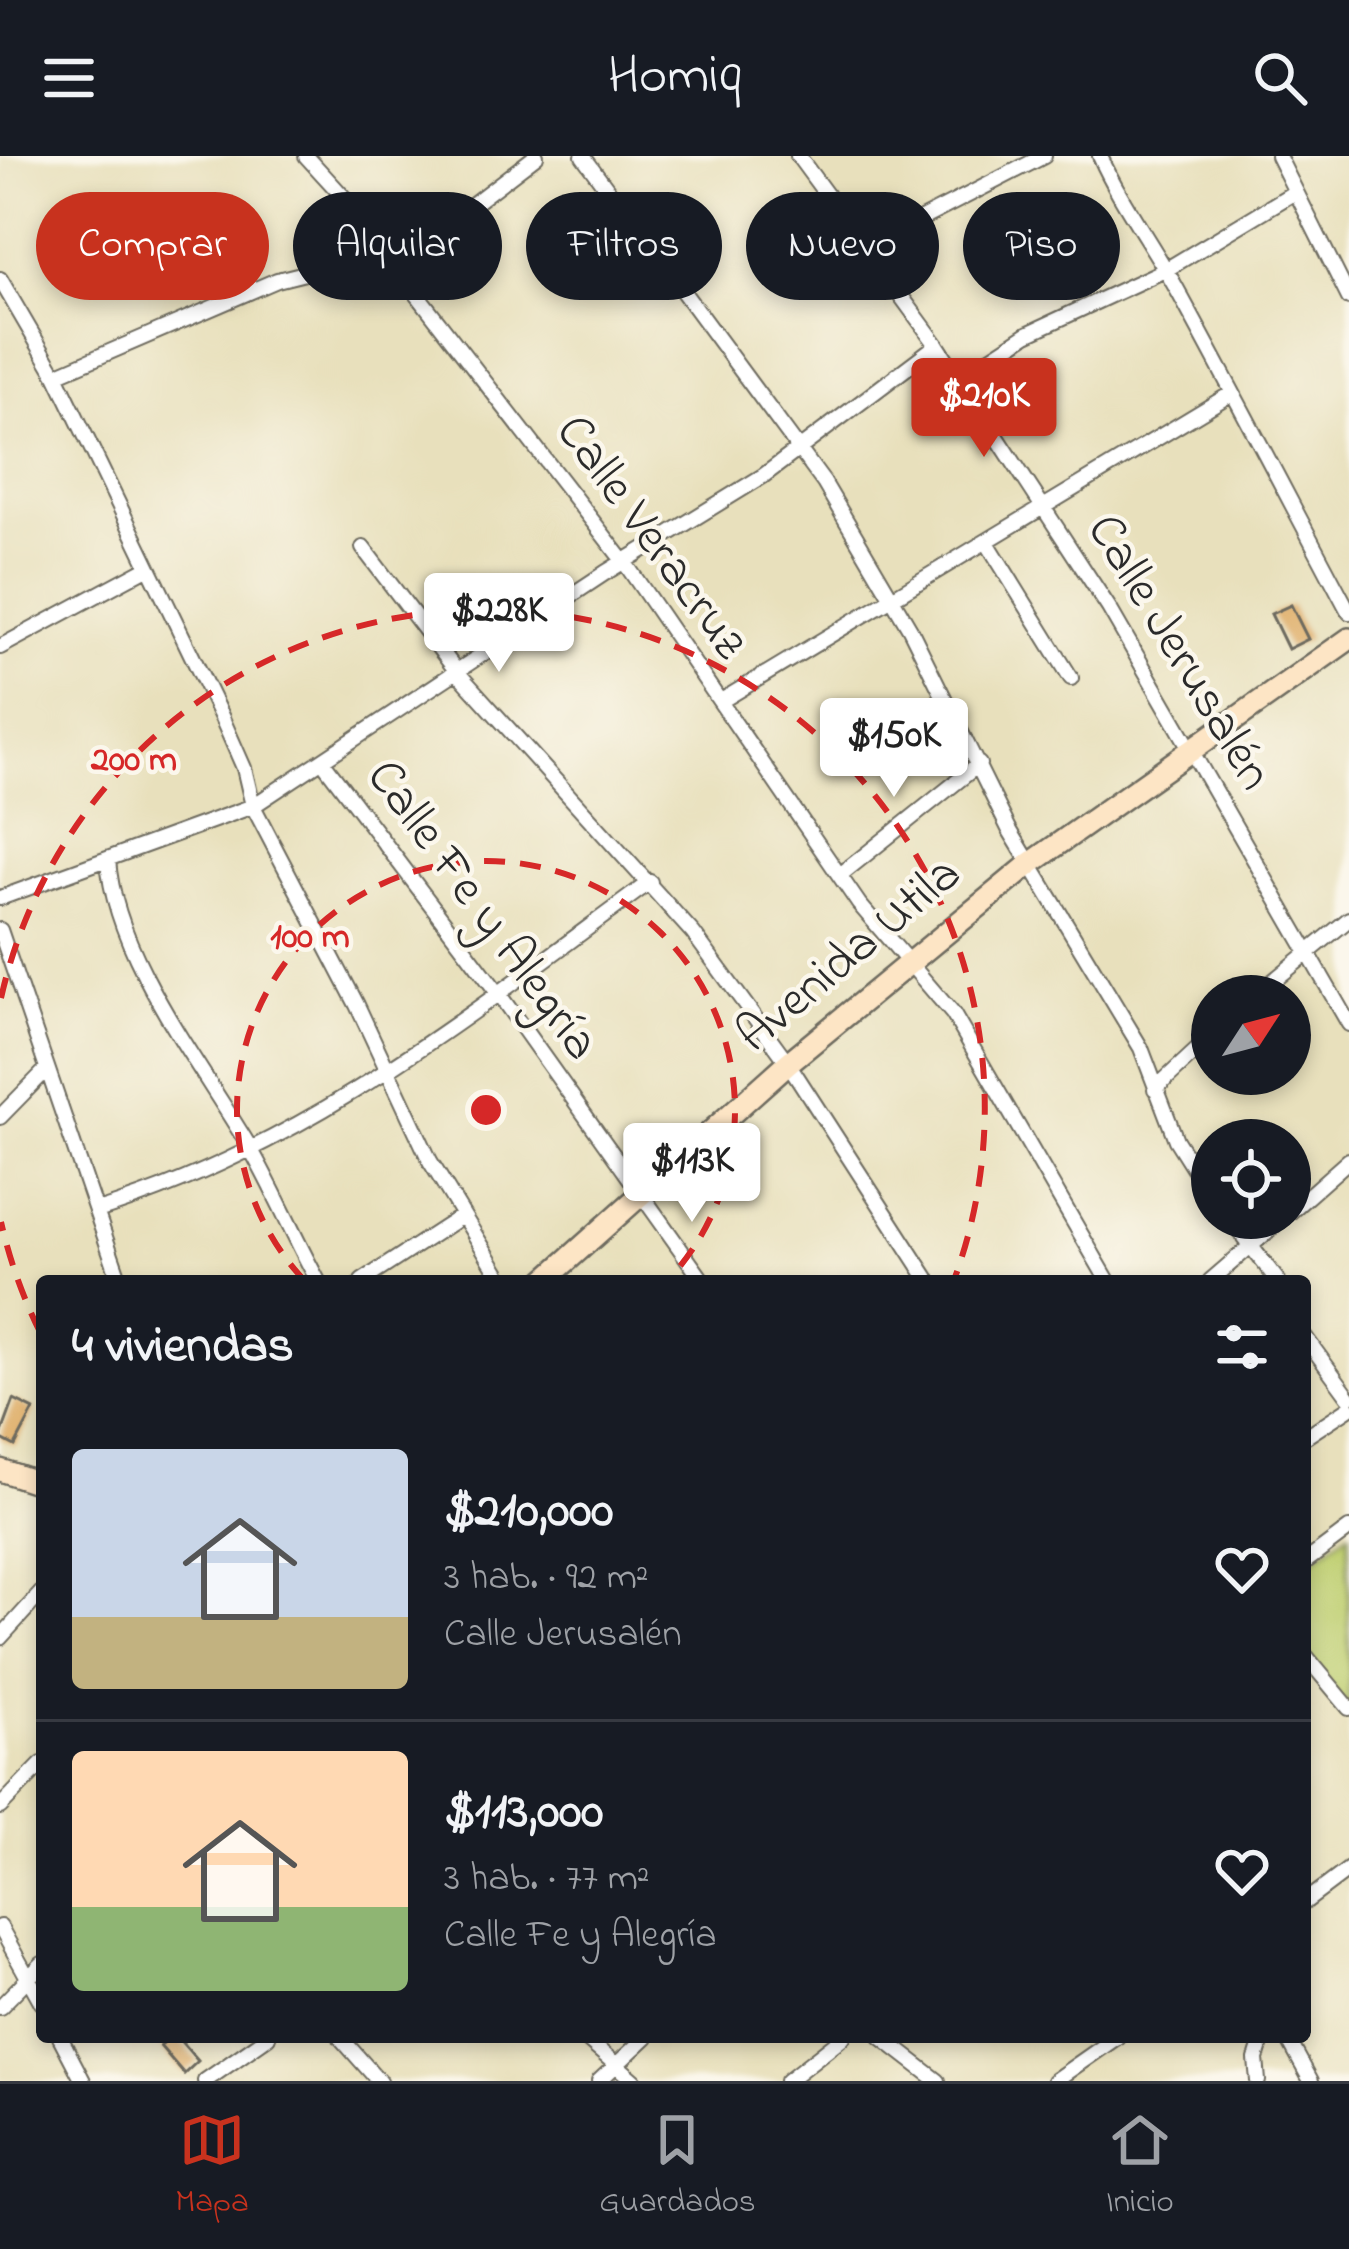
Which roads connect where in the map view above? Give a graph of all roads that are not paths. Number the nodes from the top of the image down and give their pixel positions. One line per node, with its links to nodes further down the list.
1 (306, 156): 8 (street, Calle Veracruz)
2 (536, 156): 9 (street)
3 (583, 156): 27 (street)
4 (798, 156): 10 (street, Calle Jerusalén)
5 (1044, 156): 12 (street)
6 (1100, 156): 14 (street)
7 (1278, 156): 11 (street)
8 (339, 192)
9 (489, 192)
10 (824, 192)
11 (1295, 192): 14 (street); 15 (street)
12 (939, 210)
13 (1349, 261): 15 (street)
14 (1166, 269): 25 (street); 26 (street)
15 (1335, 271): 18 (street)
16 (293, 277): 24 (street)
17 (0, 279): 21 (street)
18 (1349, 298)
19 (422, 300): 31 (street, Calle Veracruz)
20 (904, 300): 23 (street, Calle Jerusalén)
21 (19, 309): 22 (street); 24 (street)
22 (0, 319)
23 (937, 345): 25 (street, Calle Jerusalén); 27 (street)
24 (56, 375): 32 (street)
25 (960, 378): 28 (street, Calle Jerusalén)
26 (1229, 395): 28 (street); 34 (street)
27 (800, 448): 31 (street); 33 (street)
28 (1046, 508): 29 (street); 40 (street, Calle Jerusalén)
29 (988, 544): 33 (street); 38 (street)
30 (363, 548): 37 (street)
31 (625, 562): 37 (street); 39 (street, Calle Veracruz)
32 (147, 568): 36 (street); 43 (street)
33 (893, 601): 39 (street); 42 (street)
34 (1349, 612)
35 (1349, 639): 40 (street, Avenida Utila)
36 (0, 646)
37 (458, 673): 41 (street); 47 (street)
38 (1072, 678)
39 (721, 700): 46 (street, Calle Veracruz)
40 (1195, 748): 45 (street, Avenida Utila); 51 (street, Calle Jerusalén)
41 (323, 762): 43 (street); 54 (street, Calle Fe y Alegría)
42 (979, 764): 45 (street); 46 (street)
43 (254, 806): 44 (street); 59 (street)
44 (108, 859): 48 (street); 62 (street)
45 (1030, 864): 52 (street, Avenida Utila); 60 (street)
46 (840, 875): 52 (street, Calle Veracruz)
47 (650, 882): 54 (street); 57 (street)
48 (0, 898)
49 (1349, 919): 51 (street)
50 (0, 930): 58 (street)
51 (1303, 952): 53 (street); 55 (street, Calle Jerusalén)
52 (906, 966): 57 (street, Avenida Utila); 79 (street, Calle Veracruz)
53 (1278, 975)
54 (498, 993): 59 (street); 66 (street, Calle Fe y Alegría)
55 (1349, 1024)
56 (1191, 1056): 60 (street)
57 (788, 1063): 66 (street, Avenida Utila); 78 (street)
58 (47, 1069): 61 (street); 67 (street)
59 (388, 1072): 62 (street); 68 (street)
60 (1155, 1089): 64 (street)
61 (0, 1117)
62 (251, 1150): 67 (street); 73 (street)
63 (1349, 1160): 65 (street)
64 (1191, 1164)
65 (1311, 1193)
66 (641, 1198): 76 (street, Avenida Utila); 77 (street, Calle Fe y Alegría)
67 (97, 1211): 72 (street)
68 (462, 1216): 74 (street); 75 (street)
69 (1247, 1239): 71 (street)
70 (1259, 1239): 71 (street)
71 (1252, 1245): 80 (street); 81 (street)
72 (118, 1275)
73 (315, 1275)
74 (371, 1275)
75 (499, 1275)
76 (551, 1275)
77 (699, 1275)
78 (925, 1275)
79 (1104, 1275)
80 (1217, 1275)
81 (1274, 1275)
82 (1311, 1345): 83 (street)
83 (1349, 1397)
84 (1349, 1408): 85 (street)
85 (1311, 1433)
86 (0, 1470): 87 (street)
87 (36, 1482)
88 (1349, 1529): 89 (street)
89 (1311, 1558)
90 (36, 1599): 91 (street)
91 (0, 1639)
92 (1311, 1662): 93 (street)
93 (1349, 1708)
94 (36, 1771): 95 (street)
95 (0, 1807)
96 (1349, 1869): 97 (street)
97 (1311, 1898)
98 (0, 1927): 100 (street)
99 (36, 1971): 100 (street)
100 (29, 1979): 101 (street); 102 (street)
101 (36, 1992)
102 (0, 2007)
103 (62, 2043): 114 (street)
104 (259, 2043): 115 (street)
105 (345, 2043): 116 (street)
106 (591, 2043): 113 (street)
107 (641, 2043): 113 (street)
108 (835, 2043): 119 (street)
109 (889, 2043): 120 (street)
110 (1108, 2043): 121 (street)
111 (1261, 2043): 122 (street)
112 (1290, 2043): 123 (street)
113 (619, 2067): 117 (street); 118 (street)
114 (82, 2081)
115 (205, 2081)
116 (379, 2081)
117 (599, 2081)
118 (635, 2081)
119 (787, 2081)
120 (938, 2081)
121 (1054, 2081)
122 (1258, 2081)
123 (1311, 2081)

